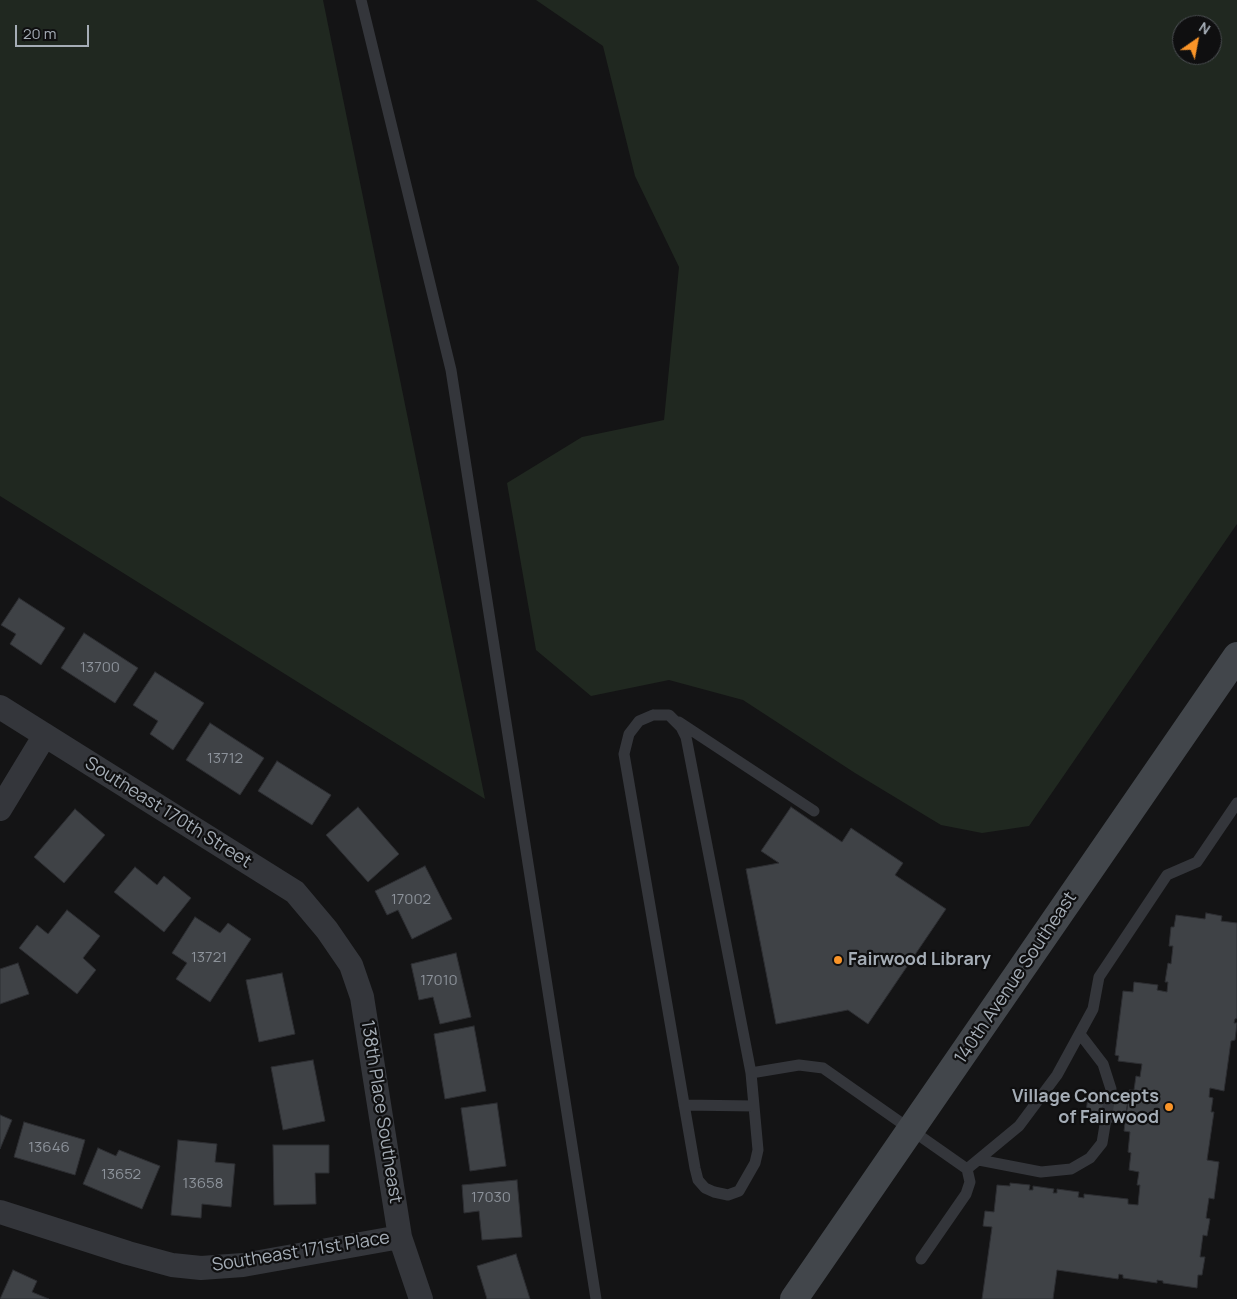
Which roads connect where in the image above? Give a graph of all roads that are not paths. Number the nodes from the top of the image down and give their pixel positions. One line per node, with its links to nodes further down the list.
1 (362, 0): 21 (lane)
2 (1237, 656): 14 (main road, 140th Avenue Southeast)
3 (0, 707): 5 (street, Southeast 170th Street)
4 (669, 716): 8 (lane); 11 (lane); 12 (lane)
5 (45, 736): 7 (street); 9 (street, Southeast 170th Street)
6 (1237, 804): 10 (lane)
7 (0, 809)
8 (814, 811)
9 (327, 930): 18 (street, 138th Place Southeast)
10 (1080, 1034): 15 (lane); 15 (lane)
11 (751, 1073): 13 (lane); 14 (lane)
12 (684, 1105): 13 (lane); 13 (lane)
13 (754, 1106)
14 (911, 1130): 16 (lane); 22 (main road, 140th Avenue Southeast)
15 (979, 1160): 16 (lane)
16 (967, 1170): 19 (lane)
17 (0, 1212): 18 (street, Southeast 171st Place)
18 (400, 1237): 20 (street, 138th Place Southeast)
19 (921, 1259)
20 (421, 1299)
21 (596, 1299)
22 (794, 1299)

